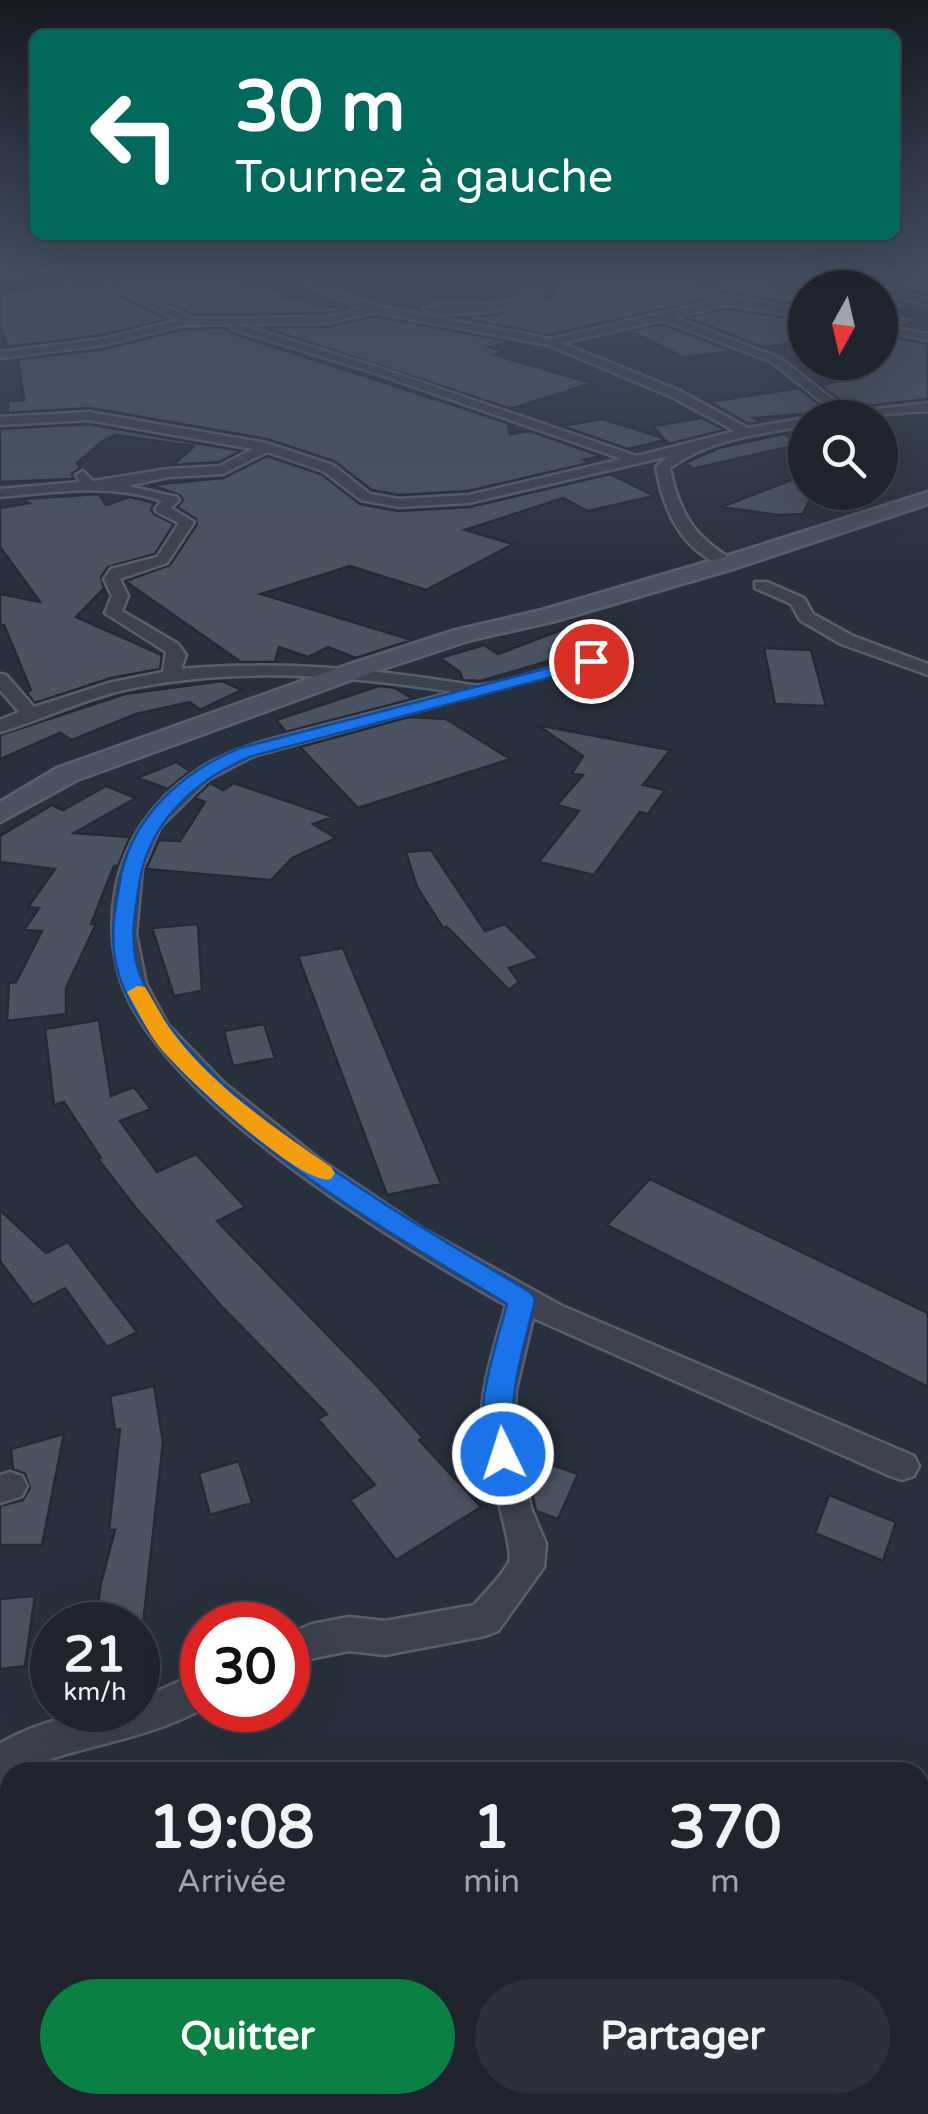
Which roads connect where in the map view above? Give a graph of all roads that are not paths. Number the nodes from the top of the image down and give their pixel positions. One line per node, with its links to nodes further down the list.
1 (379, 372): 12 (street)
2 (622, 372): 9 (street)
3 (789, 372): 4 (street)
4 (821, 400)
5 (928, 407): 6 (street)
6 (898, 410)
7 (0, 421): 11 (street)
8 (788, 425): 9 (street)
9 (748, 433): 10 (street)
10 (722, 440): 12 (street); 16 (street)
11 (266, 447): 12 (street); 13 (street)
12 (634, 459)
13 (87, 481): 14 (street); 21 (street)
14 (0, 493)
15 (928, 498): 16 (main road)
16 (728, 563): 19 (main road)
17 (761, 585): 20 (street)
18 (591, 661): 23 (street)
19 (356, 670): 21 (street); 23 (street); 26 (main road)
20 (928, 670)
21 (171, 673): 24 (street)
22 (0, 679): 24 (street)
23 (474, 690): 27 (street)
24 (30, 714): 25 (street)
25 (0, 726)
26 (0, 814)
27 (522, 1300): 28 (street); 29 (street)
28 (902, 1466)
29 (310, 1641)
30 (180, 1701): 31 (street)
31 (8, 1762)

